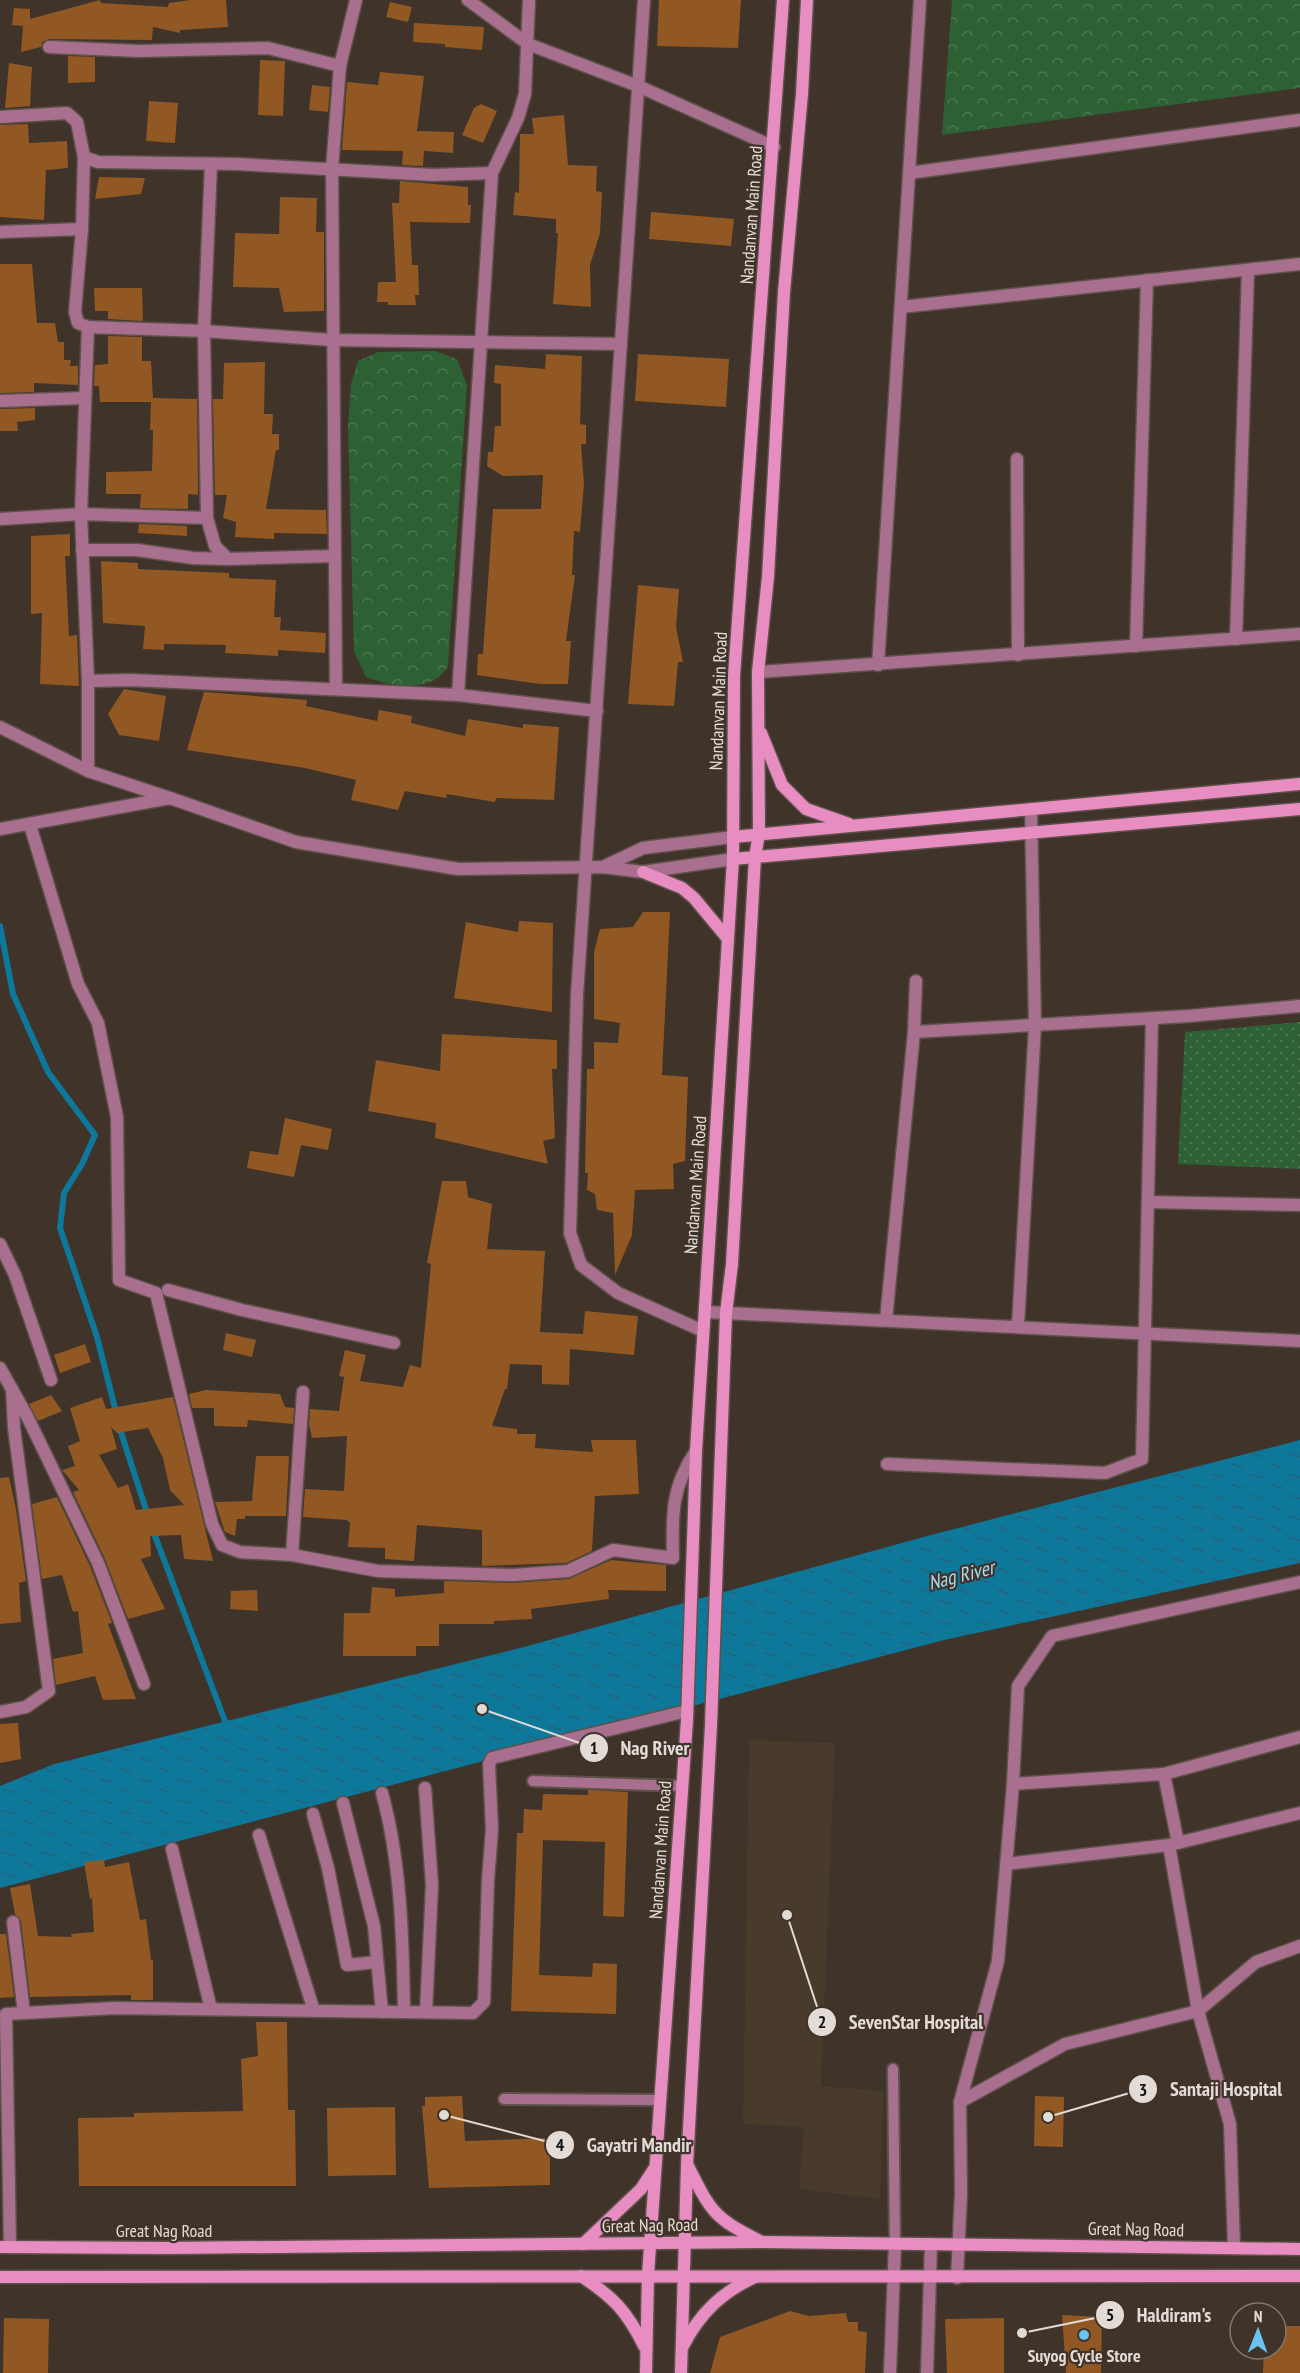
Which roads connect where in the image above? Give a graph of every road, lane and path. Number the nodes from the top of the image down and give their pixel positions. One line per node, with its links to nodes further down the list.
1 (356, 0): 10 (street)
2 (468, 0): 8 (street)
3 (529, 0): 8 (street)
4 (644, 0): 11 (street)
5 (783, 0): 14 (main road, Nandanvan Main Road)
6 (807, 0): 45 (main road)
7 (921, 0): 19 (street)
8 (528, 45): 11 (street); 18 (street)
9 (50, 47): 10 (street)
10 (340, 66): 17 (street)
11 (638, 86): 14 (street); 30 (street)
12 (0, 117): 15 (street)
13 (1300, 120): 19 (street)
14 (774, 147): 62 (main road, Nandanvan Main Road)
15 (84, 157): 16 (street); 20 (street)
16 (211, 164): 17 (street); 27 (street)
17 (332, 169): 18 (street); 28 (street)
18 (492, 173): 29 (street)
19 (909, 174): 25 (street)
20 (82, 229): 21 (street); 26 (street)
21 (0, 232)
22 (1300, 264): 23 (street)
23 (1248, 270): 24 (street); 41 (street)
24 (1147, 280): 25 (street); 42 (street)
25 (901, 307): 44 (street)
26 (88, 327): 27 (street); 31 (street)
27 (204, 331): 28 (street); 36 (street)
28 (332, 340): 29 (street); 38 (street)
29 (483, 342): 30 (street); 48 (street)
30 (621, 344): 49 (street)
31 (84, 398): 32 (street); 34 (street)
32 (0, 400)
33 (1017, 459): 43 (street)
34 (81, 514): 35 (street); 36 (street); 37 (street)
35 (0, 519)
36 (207, 519): 39 (street)
37 (82, 550): 39 (street); 46 (street)
38 (334, 556): 39 (street); 47 (street)
39 (228, 559)
40 (1300, 634): 41 (street)
41 (1236, 639): 42 (street)
42 (1136, 646): 43 (street)
43 (1018, 655): 44 (street)
44 (878, 665): 45 (street)
45 (758, 672): 51 (main road)
46 (88, 681): 47 (street); 52 (street)
47 (336, 689): 48 (street)
48 (458, 695): 49 (street)
49 (597, 711): 66 (street)
50 (0, 727): 52 (street)
51 (758, 727): 58 (main road); 61 (main road)
52 (88, 771): 54 (street)
53 (1300, 784): 55 (main road)
54 (171, 798): 57 (street); 66 (street)
55 (1031, 809): 58 (main road); 60 (street)
56 (1300, 809): 60 (main road)
57 (30, 825): 59 (street); 92 (street)
58 (852, 825): 61 (main road)
59 (0, 829)
60 (1032, 832): 63 (main road); 72 (street)
61 (759, 834): 62 (main road); 63 (main road)
62 (733, 837): 64 (main road, Nandanvan Main Road); 65 (street)
63 (754, 857): 64 (main road); 79 (main road)
64 (733, 859): 67 (street); 68 (main road, Nandanvan Main Road)
65 (603, 867): 66 (street); 67 (street)
66 (587, 868): 82 (street)
67 (643, 872): 68 (main road)
68 (728, 939): 78 (main road, Nandanvan Main Road)
69 (916, 981): 73 (street)
70 (1300, 1006): 71 (street)
71 (1152, 1018): 72 (street); 74 (street)
72 (1035, 1025): 73 (street); 81 (street)
73 (914, 1032): 80 (street)
74 (1148, 1202): 75 (street); 83 (street)
75 (1300, 1205)
76 (0, 1244): 87 (street)
77 (168, 1290): 85 (street)
78 (705, 1312): 79 (street); 82 (main road, Nandanvan Main Road)
79 (726, 1313): 80 (street); 126 (main road)
80 (886, 1320): 81 (street)
81 (1018, 1326): 83 (street)
82 (703, 1331): 90 (main road, Nandanvan Main Road)
83 (1145, 1333): 84 (street); 91 (street)
84 (1300, 1341)
85 (394, 1343)
86 (0, 1368): 88 (street)
87 (51, 1380)
88 (12, 1389): 94 (street); 95 (street)
89 (303, 1392): 92 (street)
90 (696, 1451): 92 (street); 96 (main road, Nandanvan Main Road)
91 (886, 1464)
92 (292, 1555)
93 (1300, 1582): 100 (street)
94 (144, 1684)
95 (0, 1712)
96 (687, 1715): 101 (main road, Nandanvan Main Road); 119 (street)
97 (1300, 1737): 98 (street)
98 (1164, 1774): 100 (street); 108 (street)
99 (533, 1781): 101 (lane)
100 (1013, 1784): 110 (street)
101 (682, 1786): 123 (main road, Nandanvan Main Road)
102 (425, 1788): 119 (street)
103 (382, 1792): 118 (street)
104 (343, 1803): 113 (street)
105 (314, 1814): 113 (street)
106 (1300, 1814): 108 (street)
107 (259, 1835): 115 (street)
108 (1173, 1844): 110 (street); 116 (street)
109 (172, 1849): 114 (street)
110 (1006, 1864): 124 (street)
111 (13, 1922): 120 (street)
112 (1300, 1946): 116 (street)
113 (377, 1962): 117 (street)
114 (211, 2009): 115 (street); 120 (street)
115 (314, 2011): 117 (street)
116 (1198, 2011): 124 (street); 135 (street)
117 (382, 2012): 118 (street)
118 (404, 2012): 119 (street)
119 (426, 2012)
120 (24, 2013): 134 (street)
121 (893, 2069): 131 (lane)
122 (504, 2099): 123 (lane)
123 (660, 2100): 125 (main road, Nandanvan Main Road)
124 (960, 2102): 133 (street)
125 (656, 2165): 129 (main road); 130 (main road, Nandanvan Main Road)
126 (687, 2165): 127 (main road); 128 (main road)
127 (684, 2242): 128 (main road, Great Nag Road); 130 (main road, Great Nag Road); 139 (main road)
128 (762, 2242): 131 (main road, Great Nag Road)
129 (583, 2244): 130 (main road, Great Nag Road); 134 (main road, Great Nag Road)
130 (650, 2244): 138 (main road, Nandanvan Main Road)
131 (895, 2244): 132 (main road, Great Nag Road); 143 (street)
132 (931, 2244): 133 (main road, Great Nag Road); 144 (street)
133 (959, 2244): 135 (main road, Great Nag Road); 145 (street)
134 (5, 2247)
135 (1234, 2248): 136 (main road, Great Nag Road)
136 (1300, 2249)
137 (580, 2275): 138 (main road); 142 (main road); 147 (main road)
138 (648, 2275): 139 (main road); 147 (main road, Nandanvan Main Road)
139 (683, 2275): 140 (main road); 146 (main road)
140 (759, 2276): 143 (main road); 146 (main road)
141 (1300, 2276): 145 (main road)
142 (0, 2277)
143 (894, 2277): 144 (main road); 150 (street)
144 (930, 2278): 145 (main road); 151 (street)
145 (957, 2278)
146 (681, 2348): 149 (main road)
147 (646, 2349): 148 (main road, Nandanvan Main Road)
148 (646, 2373)
149 (681, 2373)
150 (890, 2373)
151 (927, 2373)

